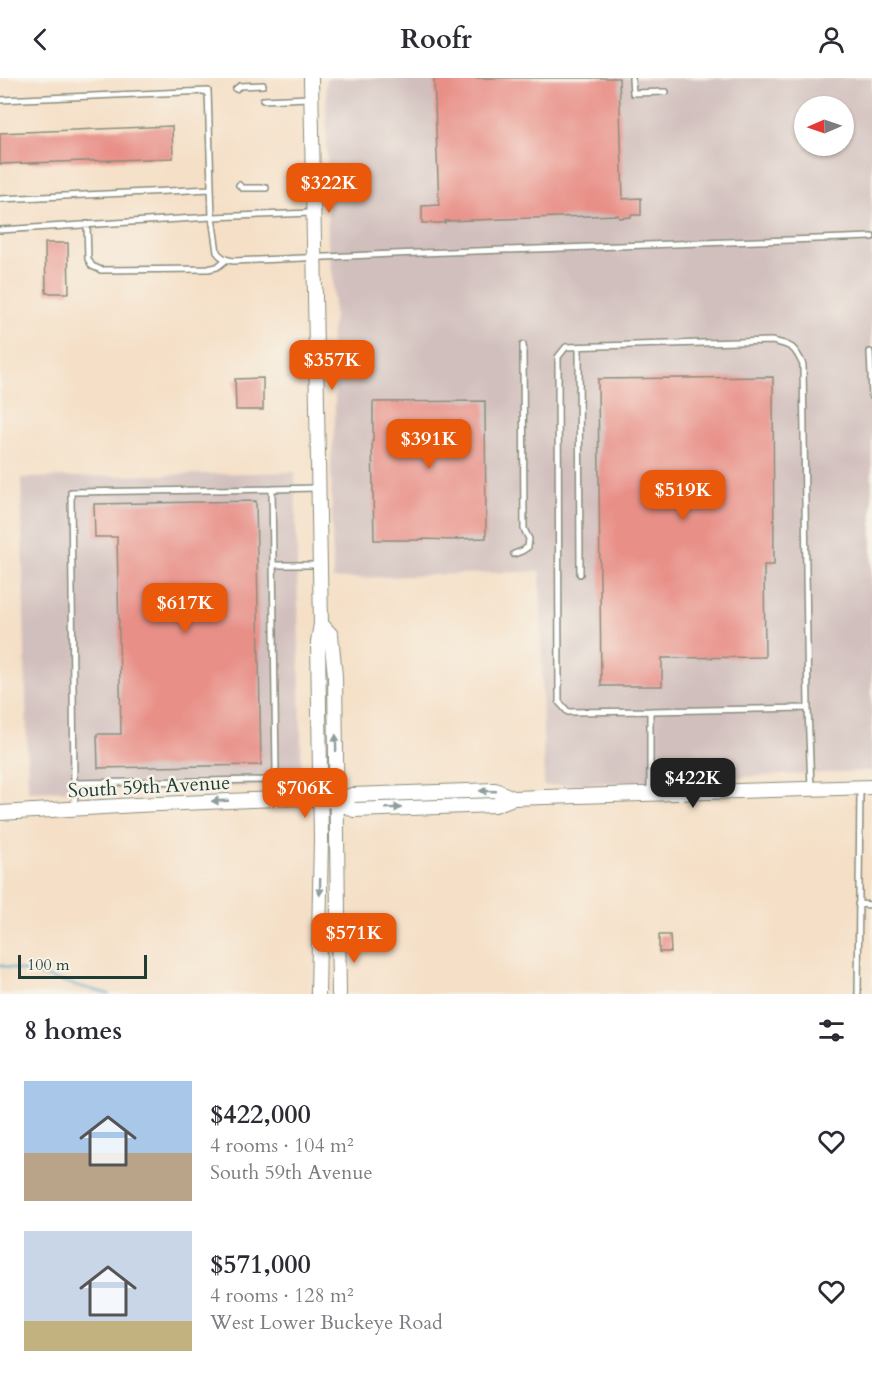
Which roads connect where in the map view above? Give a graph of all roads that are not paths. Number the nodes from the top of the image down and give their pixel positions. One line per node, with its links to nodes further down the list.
1 (311, 78): 6 (main road)
2 (632, 78): 5 (lane)
3 (263, 85): 4 (lane)
4 (236, 89)
5 (666, 92)
6 (311, 98): 8 (lane); 13 (main road)
7 (0, 100): 11 (lane)
8 (263, 100)
9 (239, 185): 10 (lane)
10 (266, 188)
11 (211, 189): 12 (lane); 14 (lane)
12 (0, 199)
13 (313, 213): 14 (lane); 18 (main road)
14 (212, 217): 15 (lane); 19 (lane)
15 (87, 224): 16 (lane); 19 (lane)
16 (0, 230)
17 (872, 237): 18 (lane)
18 (314, 257): 19 (lane); 25 (main road)
19 (226, 260)
20 (523, 345): 27 (lane)
21 (579, 347): 30 (lane); 32 (lane); 33 (lane)
22 (870, 352): 23 (lane)
23 (872, 372): 24 (lane)
24 (872, 396)
25 (318, 488): 26 (lane); 29 (main road)
26 (272, 489): 28 (lane); 34 (lane)
27 (514, 554)
28 (273, 565): 29 (lane); 34 (lane)
29 (319, 565): 31 (main road)
30 (580, 574)
31 (321, 624): 38 (main road); 39 (main road, one-way to 31)
32 (808, 708): 33 (lane); 36 (lane)
33 (650, 711): 37 (lane)
34 (74, 783): 40 (lane)
35 (866, 787): 36 (main road, South 59th Avenue); 42 (lane)
36 (811, 789): 37 (main road, South 59th Avenue)
37 (650, 795): 39 (main road, South 59th Avenue)
38 (320, 800): 39 (main road, South 59th Avenue); 40 (main road, South 59th Avenue, one-way to 40); 44 (main road, one-way to 44)
39 (337, 801): 45 (main road)
40 (75, 809): 41 (main road, South 59th Avenue)
41 (0, 813)
42 (858, 904): 43 (lane); 46 (lane)
43 (872, 905)
44 (318, 994)
45 (339, 994)
46 (858, 994)

